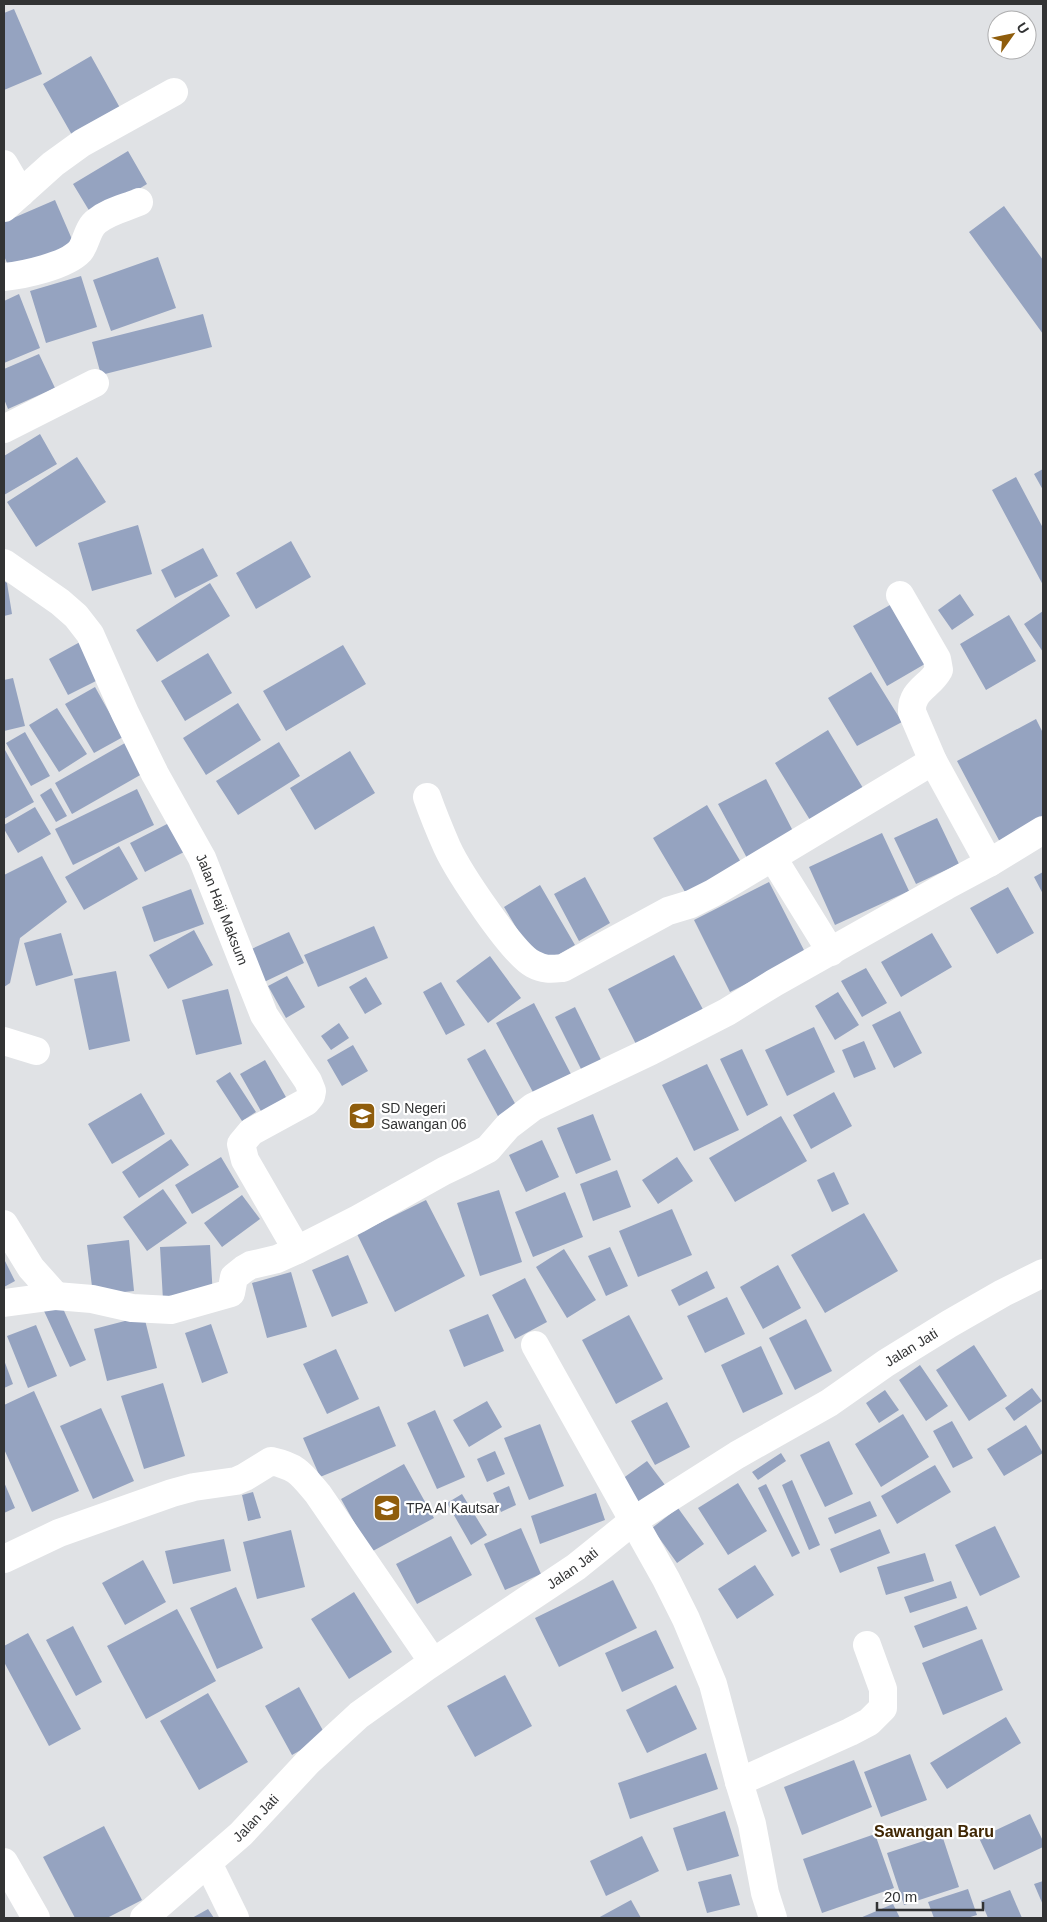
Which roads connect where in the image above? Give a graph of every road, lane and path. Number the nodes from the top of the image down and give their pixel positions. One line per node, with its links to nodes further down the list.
1 (174, 92): 3 (street)
2 (4, 164): 3 (street)
3 (12, 201)
4 (139, 202): 5 (street)
5 (4, 277)
6 (95, 383): 7 (street)
7 (4, 429)
8 (4, 563): 19 (street, Jalan Haji Maksum)
9 (900, 595): 10 (street)
10 (933, 761): 13 (street); 14 (street)
11 (427, 797): 13 (street)
12 (1043, 830): 14 (street)
13 (773, 858): 15 (street)
14 (989, 863): 15 (street)
15 (831, 952): 19 (street)
16 (4, 1041): 17 (street)
17 (36, 1051)
18 (4, 1224): 21 (street)
19 (297, 1250): 21 (street)
20 (1043, 1273): 24 (street, Jalan Jati)
21 (56, 1296): 22 (street)
22 (4, 1303)
23 (535, 1345): 24 (street)
24 (633, 1521): 27 (street, Jalan Jati); 28 (street)
25 (4, 1559): 27 (street)
26 (867, 1645): 28 (street)
27 (433, 1662): 30 (street, Jalan Jati)
28 (739, 1782): 34 (street)
29 (4, 1862): 31 (street)
30 (208, 1863): 32 (street, Jalan Jati); 33 (street)
31 (36, 1918)
32 (144, 1918)
33 (235, 1918)
34 (773, 1918)

